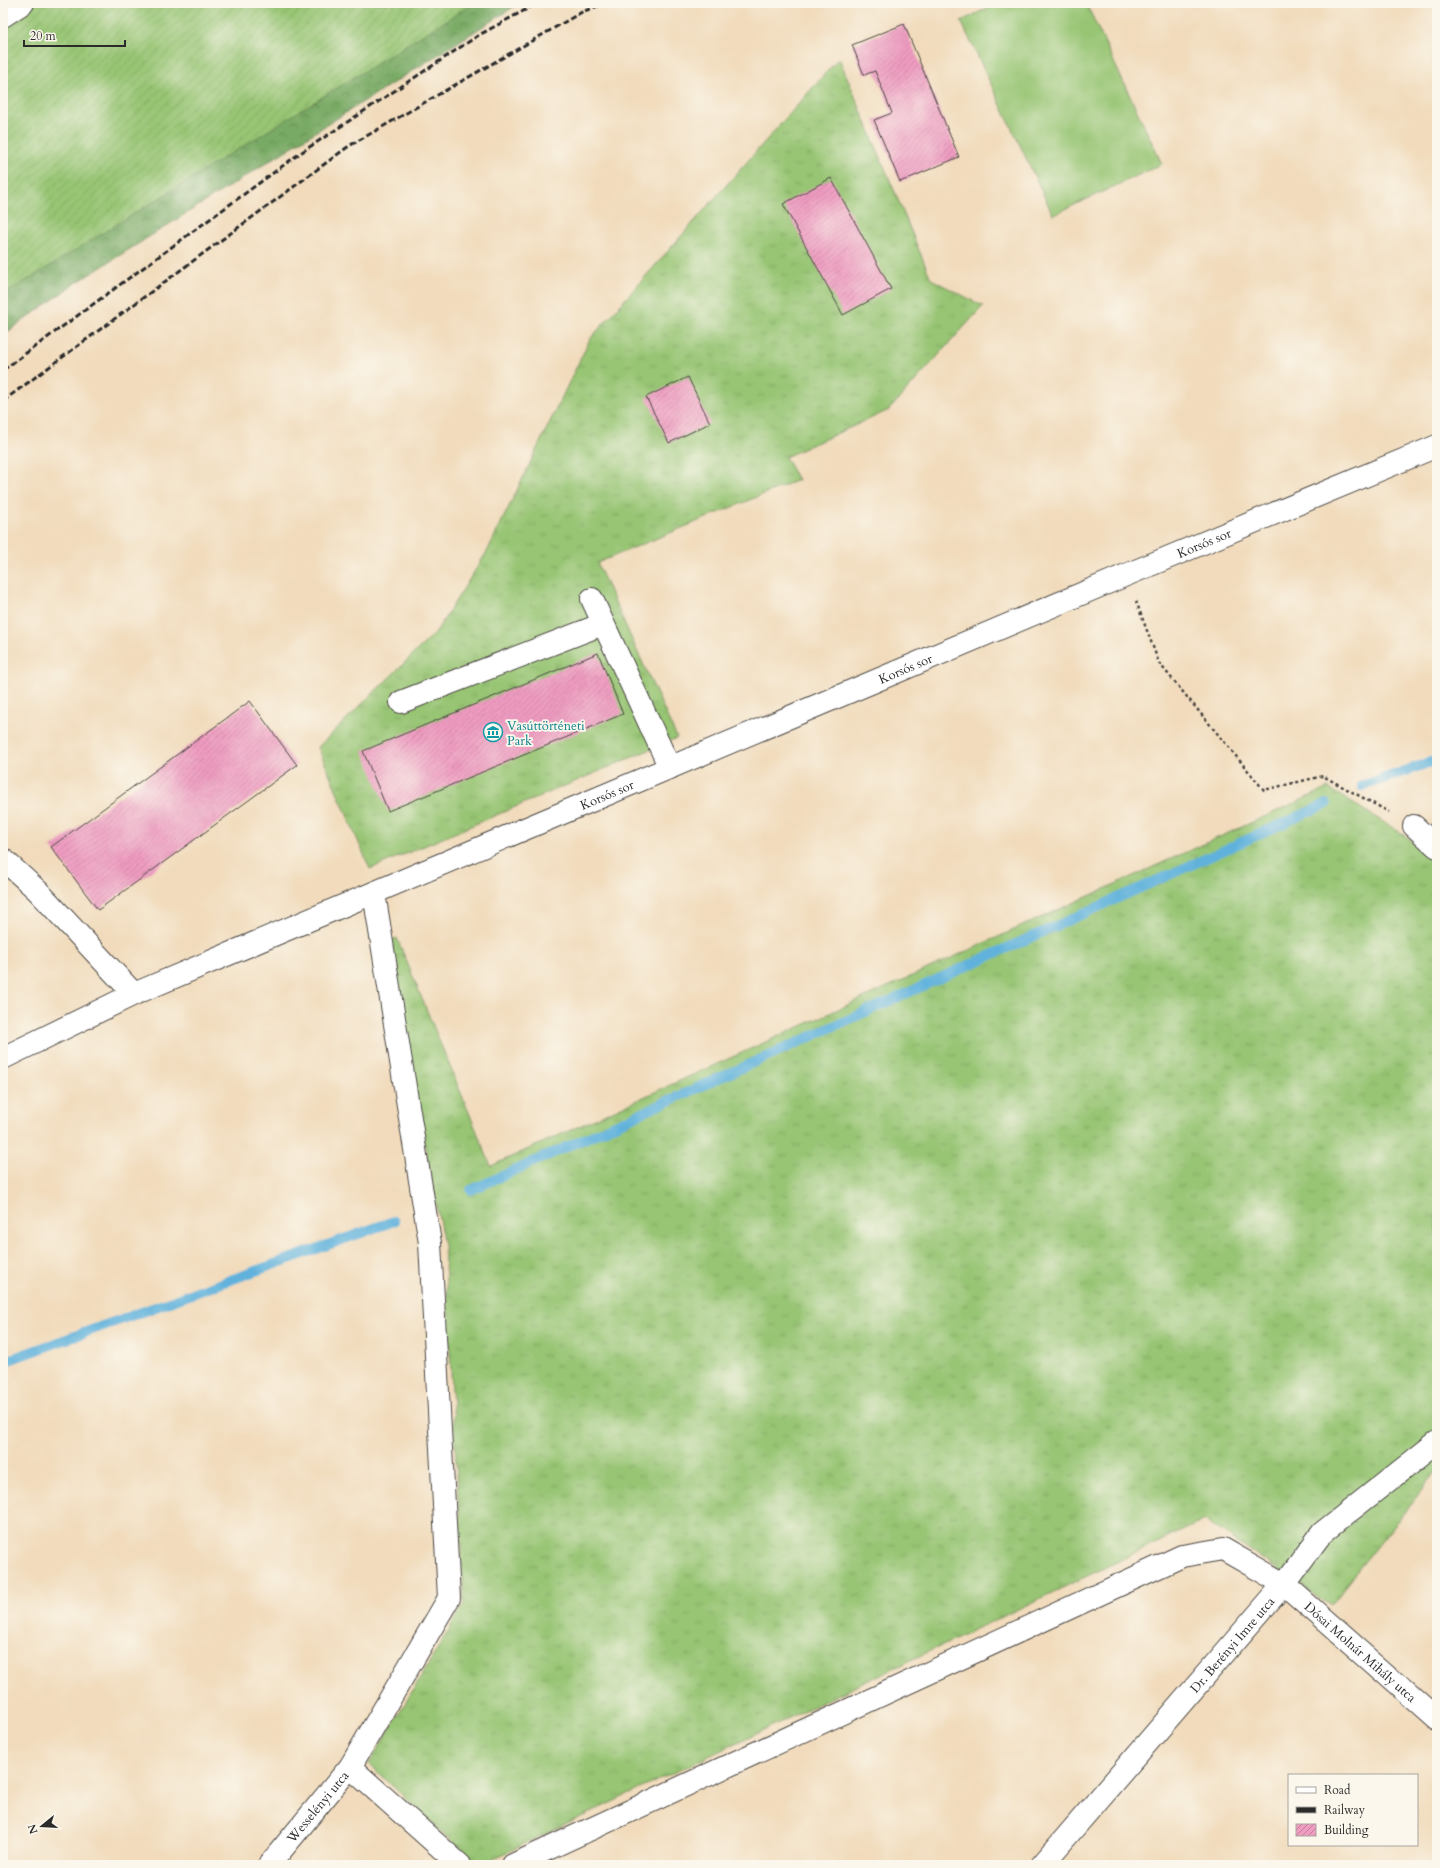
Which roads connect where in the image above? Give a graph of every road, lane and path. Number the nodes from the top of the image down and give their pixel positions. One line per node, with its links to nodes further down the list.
1 (23, 3): 2 (street)
2 (3, 16)
3 (1437, 446): 4 (street, Korsós sor)
4 (1126, 575): 8 (street, Korsós sor); 9 (path)
5 (592, 599): 6 (street)
6 (603, 624): 7 (street); 8 (street)
7 (401, 702)
8 (670, 768): 12 (street, Korsós sor)
9 (1414, 826): 10 (street)
10 (1437, 847)
11 (3, 860): 13 (street)
12 (374, 893): 13 (street, Korsós sor); 18 (street, Wesselényi utca)
13 (134, 994): 14 (street, Korsós sor)
14 (3, 1058)
15 (1437, 1442): 16 (street, Dr. Berényi Imre utca)
16 (1284, 1584): 17 (street, Dósai Molnár Mihály utca); 21 (street, Dósai Molnár Mihály utca); 22 (street, Dr. Berényi Imre utca)
17 (1437, 1719)
18 (350, 1767): 19 (street, Wesselényi utca); 20 (street)
19 (269, 1865)
20 (460, 1865)
21 (513, 1865)
22 (1042, 1865)

